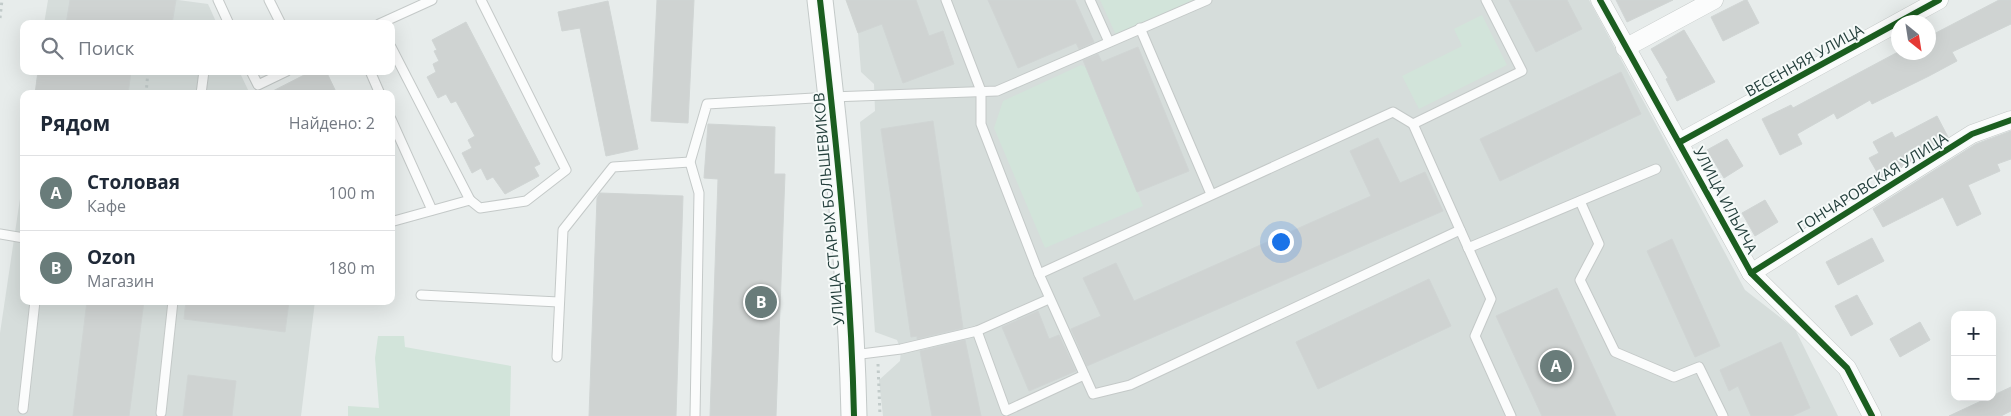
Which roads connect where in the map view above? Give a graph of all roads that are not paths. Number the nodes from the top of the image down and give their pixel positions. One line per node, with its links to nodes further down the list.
1 (218, 0): 13 (lane)
2 (269, 0): 14 (lane)
3 (432, 0): 15 (lane)
4 (481, 0): 35 (lane)
5 (820, 0): 27 (street, УЛИЦА СТАРЫХ БОЛЬШЕВИКОВ)
6 (946, 0): 26 (lane)
7 (1090, 0): 17 (lane)
8 (1207, 0): 16 (lane)
9 (1486, 0): 29 (lane)
10 (1600, 0): 18 (street, УЛИЦА ИЛЬИЧА)
11 (1714, 0): 18 (street)
12 (1940, 0): 31 (street, ВЕСЕННЯЯ УЛИЦА)
13 (227, 20)
14 (279, 20)
15 (388, 20)
16 (1140, 28): 17 (lane); 34 (lane)
17 (1109, 42): 26 (lane)
18 (1625, 48): 31 (street, УЛИЦА ИЛЬИЧА)
19 (395, 56): 35 (lane)
20 (203, 75): 24 (lane)
21 (254, 75): 22 (lane)
22 (279, 75)
23 (372, 75): 25 (lane)
24 (202, 90)
25 (378, 90)
26 (981, 91): 27 (lane); 44 (lane)
27 (831, 97): 32 (lane); 51 (street, УЛИЦА СТАРЫХ БОЛЬШЕВИКОВ)
28 (2011, 120): 43 (street, ГОНЧАРОВСКАЯ УЛИЦА)
29 (1412, 124): 34 (lane); 39 (lane)
30 (395, 128): 37 (lane)
31 (1680, 142): 43 (street, УЛИЦА ИЛЬИЧА)
32 (690, 162): 47 (lane); 56 (lane)
33 (1656, 169): 36 (lane)
34 (1211, 194): 44 (lane)
35 (470, 200): 37 (lane)
36 (1580, 201): 42 (lane); 59 (lane)
37 (432, 210): 38 (lane)
38 (395, 222)
39 (1460, 230): 42 (lane); 53 (lane)
40 (0, 234): 41 (lane)
41 (20, 237)
42 (1468, 248): 58 (lane)
43 (1751, 273): 60 (street, УЛИЦА ИЛЬИЧА)
44 (1039, 274): 46 (lane)
45 (420, 295): 47 (lane)
46 (1049, 299): 50 (lane); 53 (lane)
47 (559, 302): 52 (lane)
48 (35, 305): 54 (lane)
49 (173, 305): 55 (lane)
50 (977, 330): 51 (lane); 53 (lane)
51 (853, 355): 57 (street, УЛИЦА СТАРЫХ БОЛЬШЕВИКОВ)
52 (556, 357)
53 (1084, 375)
54 (23, 408)
55 (161, 413)
56 (695, 416)
57 (854, 416)
58 (1512, 416)
59 (1723, 416)
60 (1872, 416)

